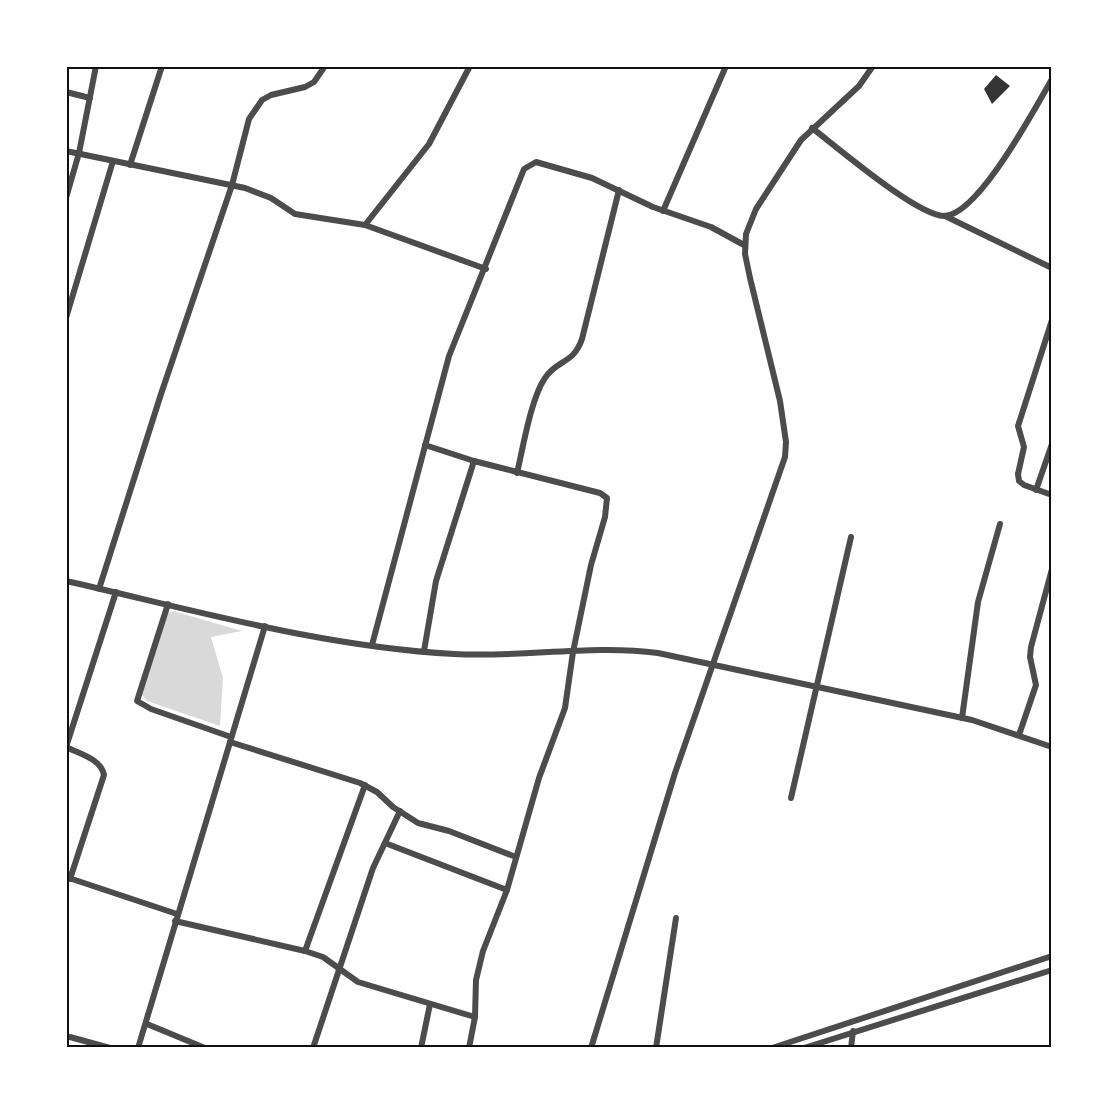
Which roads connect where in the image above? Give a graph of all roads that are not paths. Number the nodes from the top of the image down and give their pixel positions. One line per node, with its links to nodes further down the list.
1 (96, 66): 9 (street)
2 (162, 66): 14 (street)
3 (325, 66): 15 (street)
4 (470, 66): 20 (street)
5 (726, 66): 18 (street)
6 (873, 66): 10 (street)
7 (1052, 79): 19 (street)
8 (66, 92): 9 (street)
9 (90, 98): 12 (street)
10 (812, 128): 19 (street); 21 (street)
11 (66, 151): 12 (street)
12 (79, 153): 13 (street); 17 (street)
13 (113, 161): 14 (street); 24 (street)
14 (130, 165): 15 (street)
15 (232, 185): 20 (street); 36 (street)
16 (619, 190): 18 (street); 23 (street); 29 (street)
17 (66, 198)
18 (663, 211): 21 (street)
19 (945, 216): 22 (street)
20 (365, 225): 23 (street)
21 (744, 245): 43 (street)
22 (1052, 268)
23 (486, 269): 27 (street)
24 (66, 318)
25 (1052, 320): 30 (street)
26 (1052, 444): 30 (street)
27 (425, 445): 28 (street); 40 (street)
28 (474, 461): 29 (street); 41 (street)
29 (517, 472): 42 (street)
30 (1036, 490): 31 (street)
31 (1052, 495)
32 (999, 524): 45 (street)
33 (851, 537): 44 (street)
34 (1052, 569): 46 (street)
35 (66, 581): 36 (street)
36 (99, 588): 37 (street)
37 (116, 592): 38 (street); 48 (street)
38 (168, 604): 39 (street); 47 (street)
39 (265, 626): 40 (street); 47 (street)
40 (372, 645): 41 (street)
41 (424, 651): 42 (street)
42 (573, 652): 43 (street); 54 (street)
43 (713, 663): 44 (street); 74 (street)
44 (816, 685): 45 (street); 51 (street)
45 (962, 718): 46 (street)
46 (1019, 735): 49 (street)
47 (231, 739): 50 (street); 57 (street)
48 (66, 747): 55 (street)
49 (1052, 747)
50 (366, 785): 52 (street); 59 (street)
51 (791, 798)
52 (400, 811): 53 (street); 54 (street)
53 (385, 843): 56 (street); 61 (street)
54 (516, 856): 56 (street)
55 (68, 878): 57 (street)
56 (507, 890): 64 (street)
57 (176, 918): 59 (street); 65 (street)
58 (676, 918): 75 (street)
59 (305, 951): 61 (street)
60 (1052, 956): 76 (street)
61 (338, 970): 63 (street); 71 (street)
62 (1052, 970): 66 (street)
63 (430, 1004): 64 (street); 72 (street)
64 (475, 1017): 73 (street)
65 (147, 1024): 69 (street); 70 (street)
66 (853, 1031): 77 (street); 78 (street)
67 (70, 1037): 68 (street)
68 (110, 1048)
69 (138, 1048)
70 (206, 1048)
71 (313, 1048)
72 (421, 1048)
73 (470, 1048)
74 (591, 1048)
75 (656, 1048)
76 (772, 1048)
77 (804, 1048)
78 (851, 1048)

